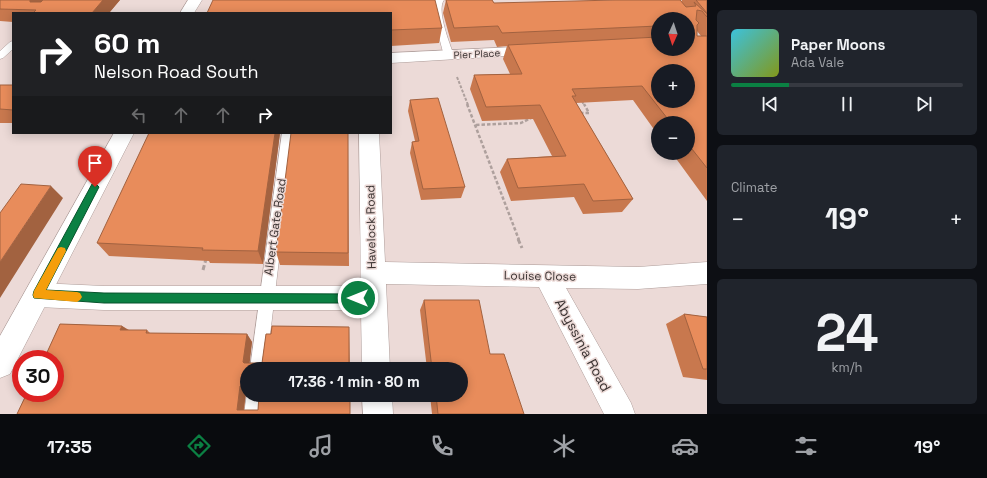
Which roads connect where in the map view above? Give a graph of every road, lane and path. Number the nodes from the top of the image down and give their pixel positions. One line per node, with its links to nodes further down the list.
1 (195, 0): 3 (street)
2 (440, 0): 7 (lane)
3 (189, 12)
4 (12, 45): 6 (lane)
5 (551, 51): 7 (street, Pier Place)
6 (0, 56)
7 (449, 56): 8 (street, Pier Place); 12 (path)
8 (392, 58)
9 (581, 100): 10 (path)
10 (575, 113)
11 (534, 117): 12 (path)
12 (476, 125): 19 (path)
13 (123, 134): 20 (street)
14 (288, 134): 22 (lane, Albert Gate Road)
15 (369, 134): 17 (street, Havelock Road)
16 (207, 257): 21 (path)
17 (372, 273): 19 (street, Louise Close); 23 (street, Havelock Road)
18 (707, 273): 19 (street, Louise Close)
19 (540, 276): 31 (street, Abyssinia Road)
20 (38, 295): 21 (street); 26 (street)
21 (194, 298): 22 (street)
22 (266, 298): 23 (street); 24 (lane, Albert Gate Road)
23 (373, 298): 25 (street, Havelock Road)
24 (259, 362)
25 (376, 362)
26 (0, 364)
27 (254, 402): 29 (lane)
28 (377, 402): 30 (street)
29 (253, 414)
30 (378, 414)
31 (620, 414)

